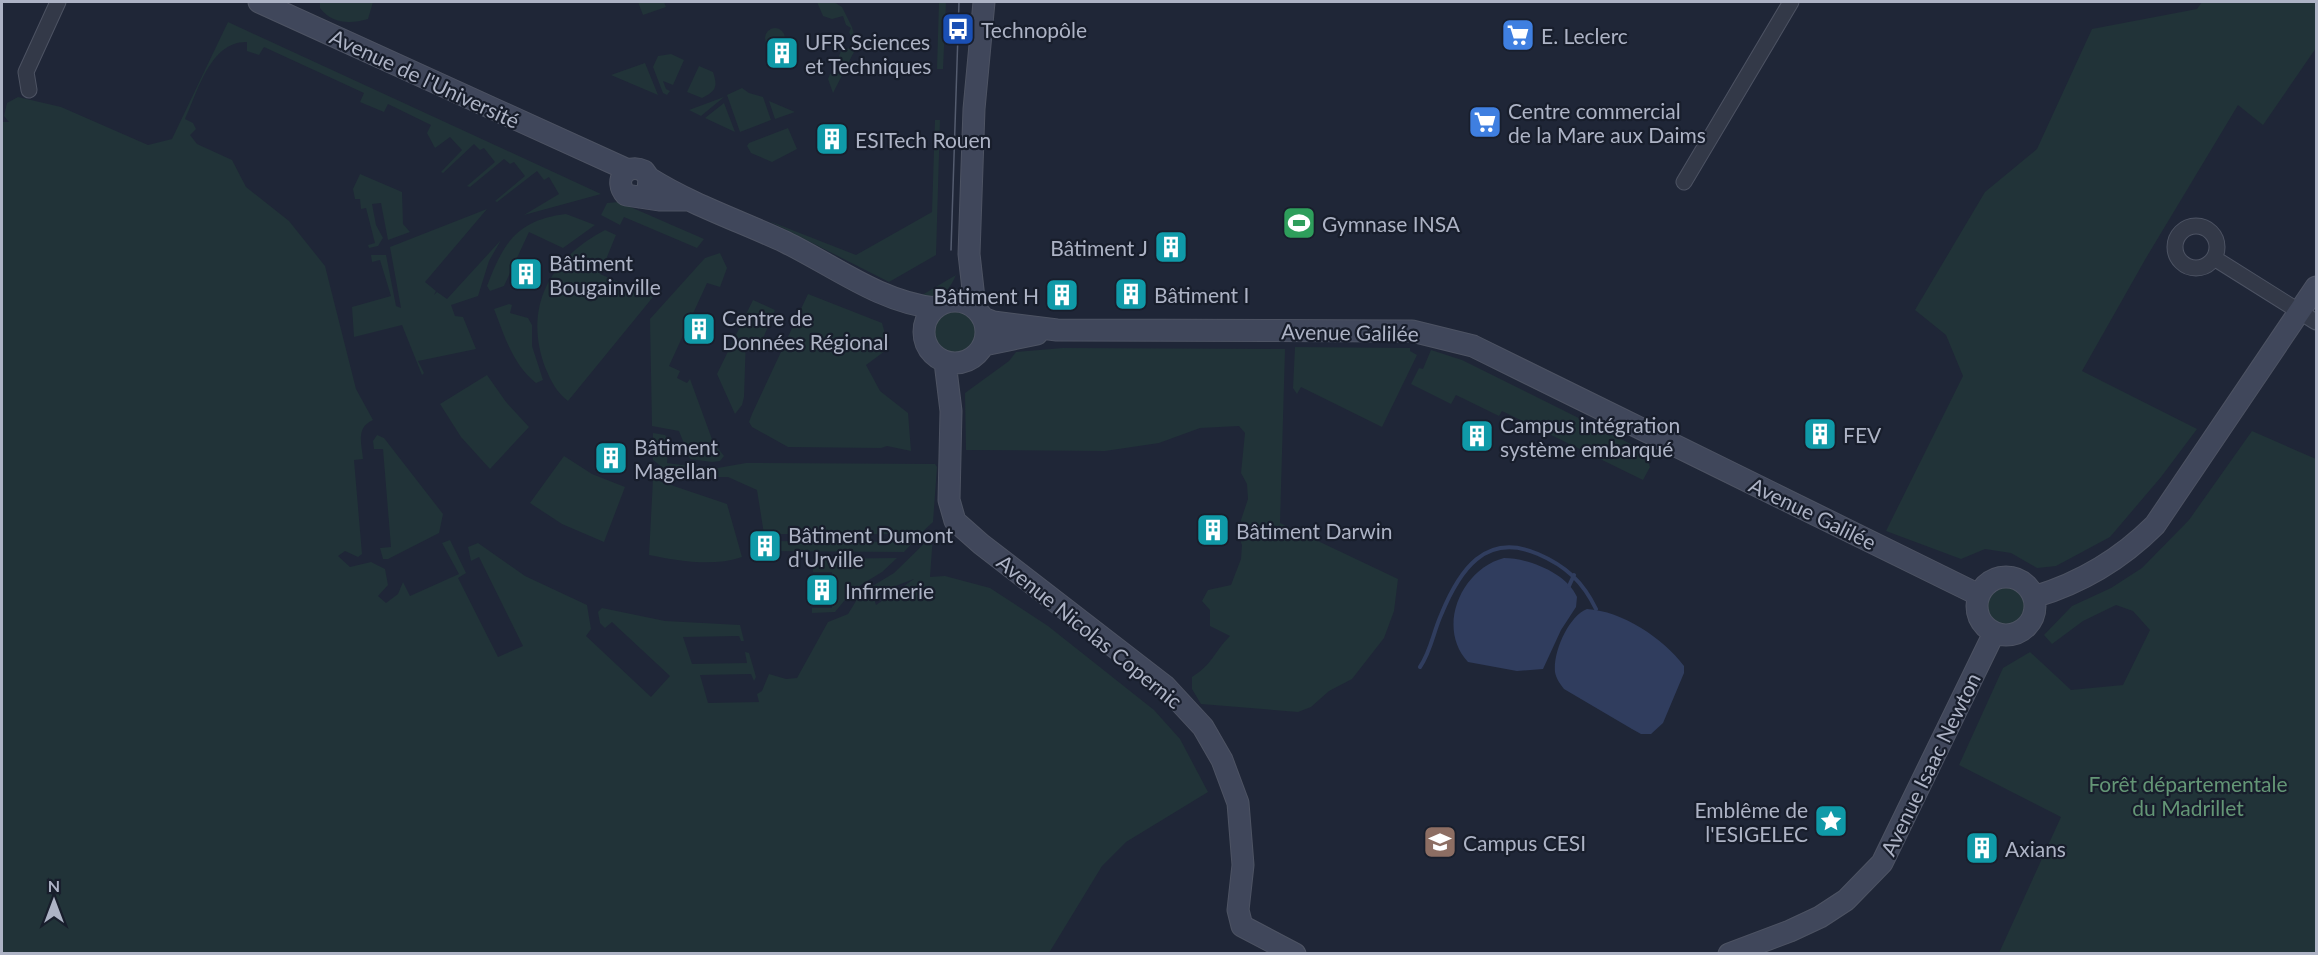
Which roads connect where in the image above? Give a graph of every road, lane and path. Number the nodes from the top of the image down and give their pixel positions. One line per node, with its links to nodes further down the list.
1 (58, 2): 5 (street)
2 (259, 2): 7 (street, Avenue de l'Université)
3 (984, 2): 11 (street)
4 (1791, 2): 8 (street)
5 (29, 90)
6 (649, 178): 7 (street); 9 (street); 10 (street)
7 (624, 179): 9 (street)
8 (1684, 182)
9 (640, 197): 10 (street)
10 (686, 200): 14 (street)
11 (969, 254): 15 (street); 16 (street)
12 (2214, 258): 17 (street)
13 (2316, 287): 17 (street)
14 (890, 297): 15 (street); 18 (street)
15 (943, 305): 16 (street); 18 (street)
16 (979, 313): 19 (street, Avenue Galilée); 20 (street)
17 (2308, 317): 25 (street)
18 (924, 327): 22 (street)
19 (1057, 330): 20 (street, Avenue Galilée); 24 (street, Avenue Galilée)
20 (984, 345): 21 (street)
21 (970, 360): 22 (street); 23 (street, Avenue Nicolas Copernic)
22 (945, 362): 23 (street, Avenue Nicolas Copernic)
23 (951, 411): 27 (street, Avenue Nicolas Copernic)
24 (1979, 595): 25 (street); 26 (street)
25 (2034, 597): 26 (street)
26 (1994, 633): 28 (street, Avenue Isaac Newton)
27 (1295, 954)
28 (1729, 954)

